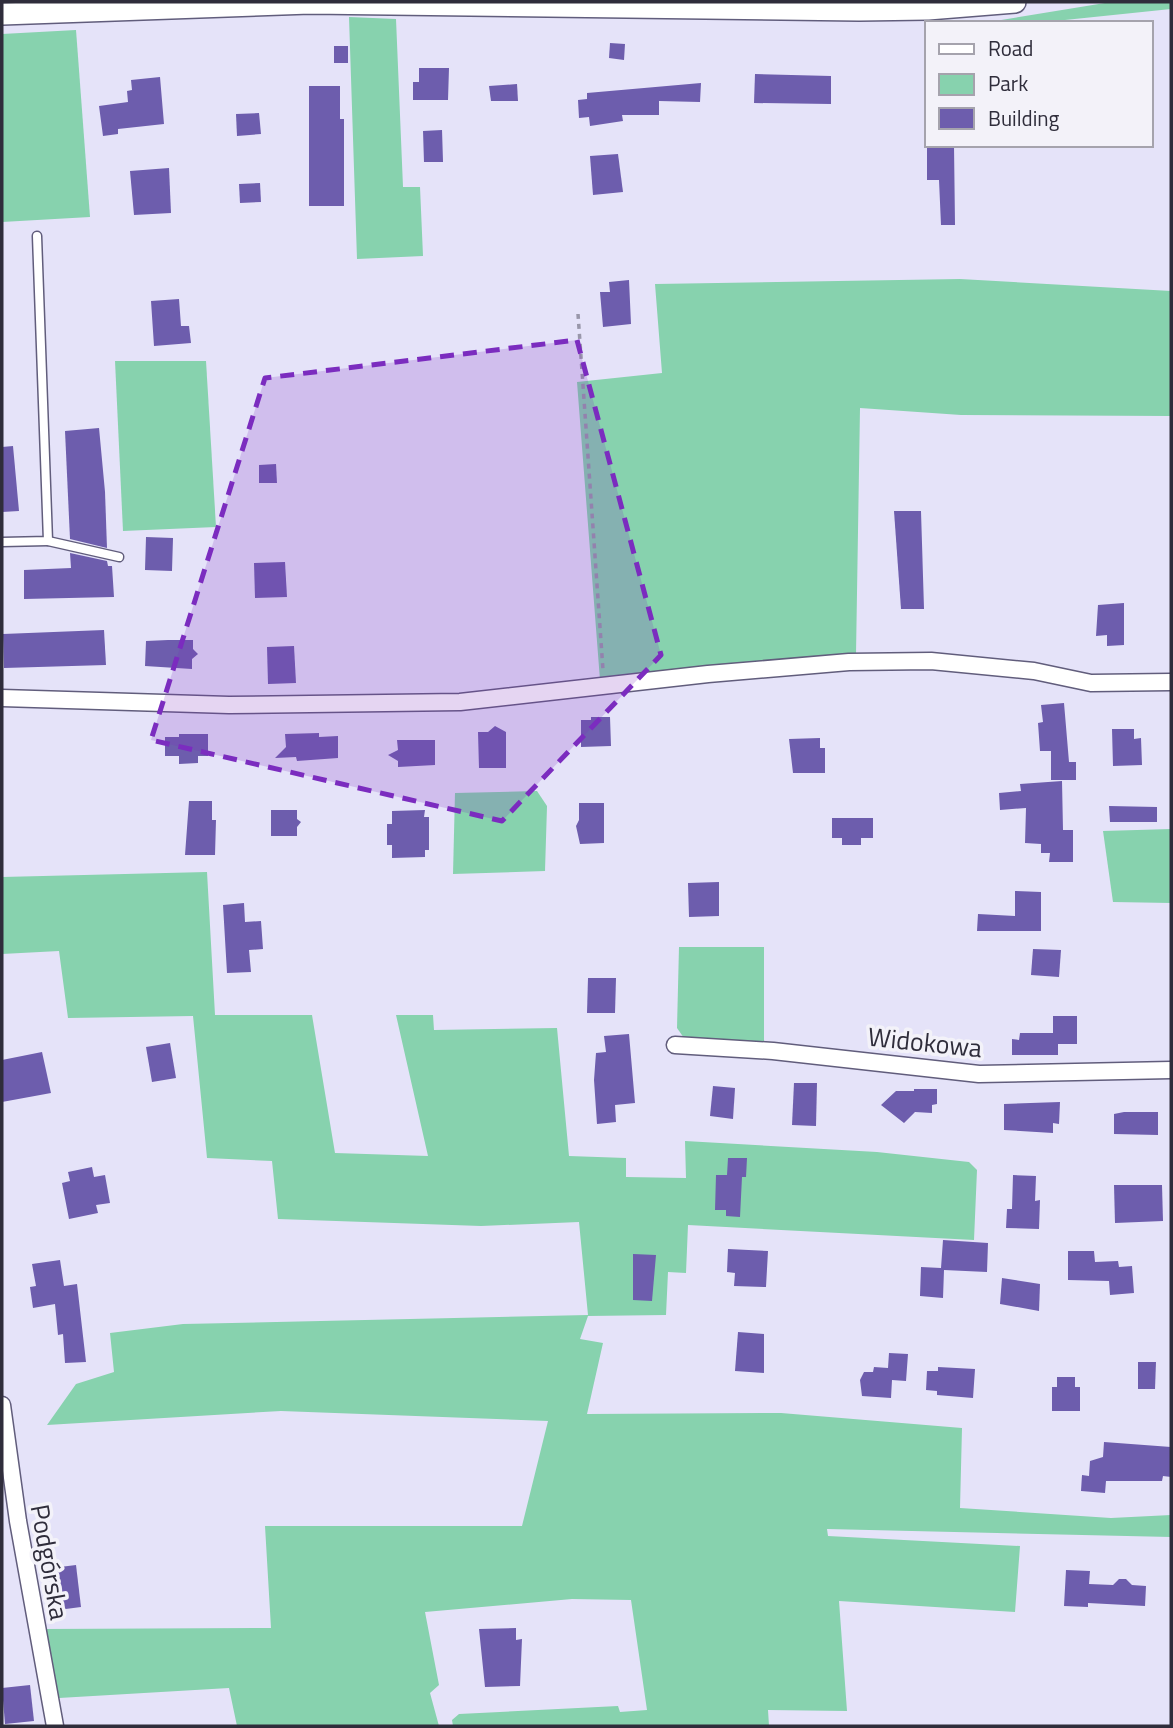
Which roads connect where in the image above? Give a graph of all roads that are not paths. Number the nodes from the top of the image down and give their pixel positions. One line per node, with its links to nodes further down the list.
1 (1015, 2): 2 (street)
2 (2, 13)
3 (37, 236): 4 (lane)
4 (48, 541): 5 (lane); 6 (lane)
5 (2, 542)
6 (119, 557)
7 (1171, 682): 8 (street)
8 (2, 698)
9 (675, 1045): 10 (street, Widokowa)
10 (1171, 1070)
11 (2, 1405): 12 (street, Podgórska)
12 (55, 1726)

